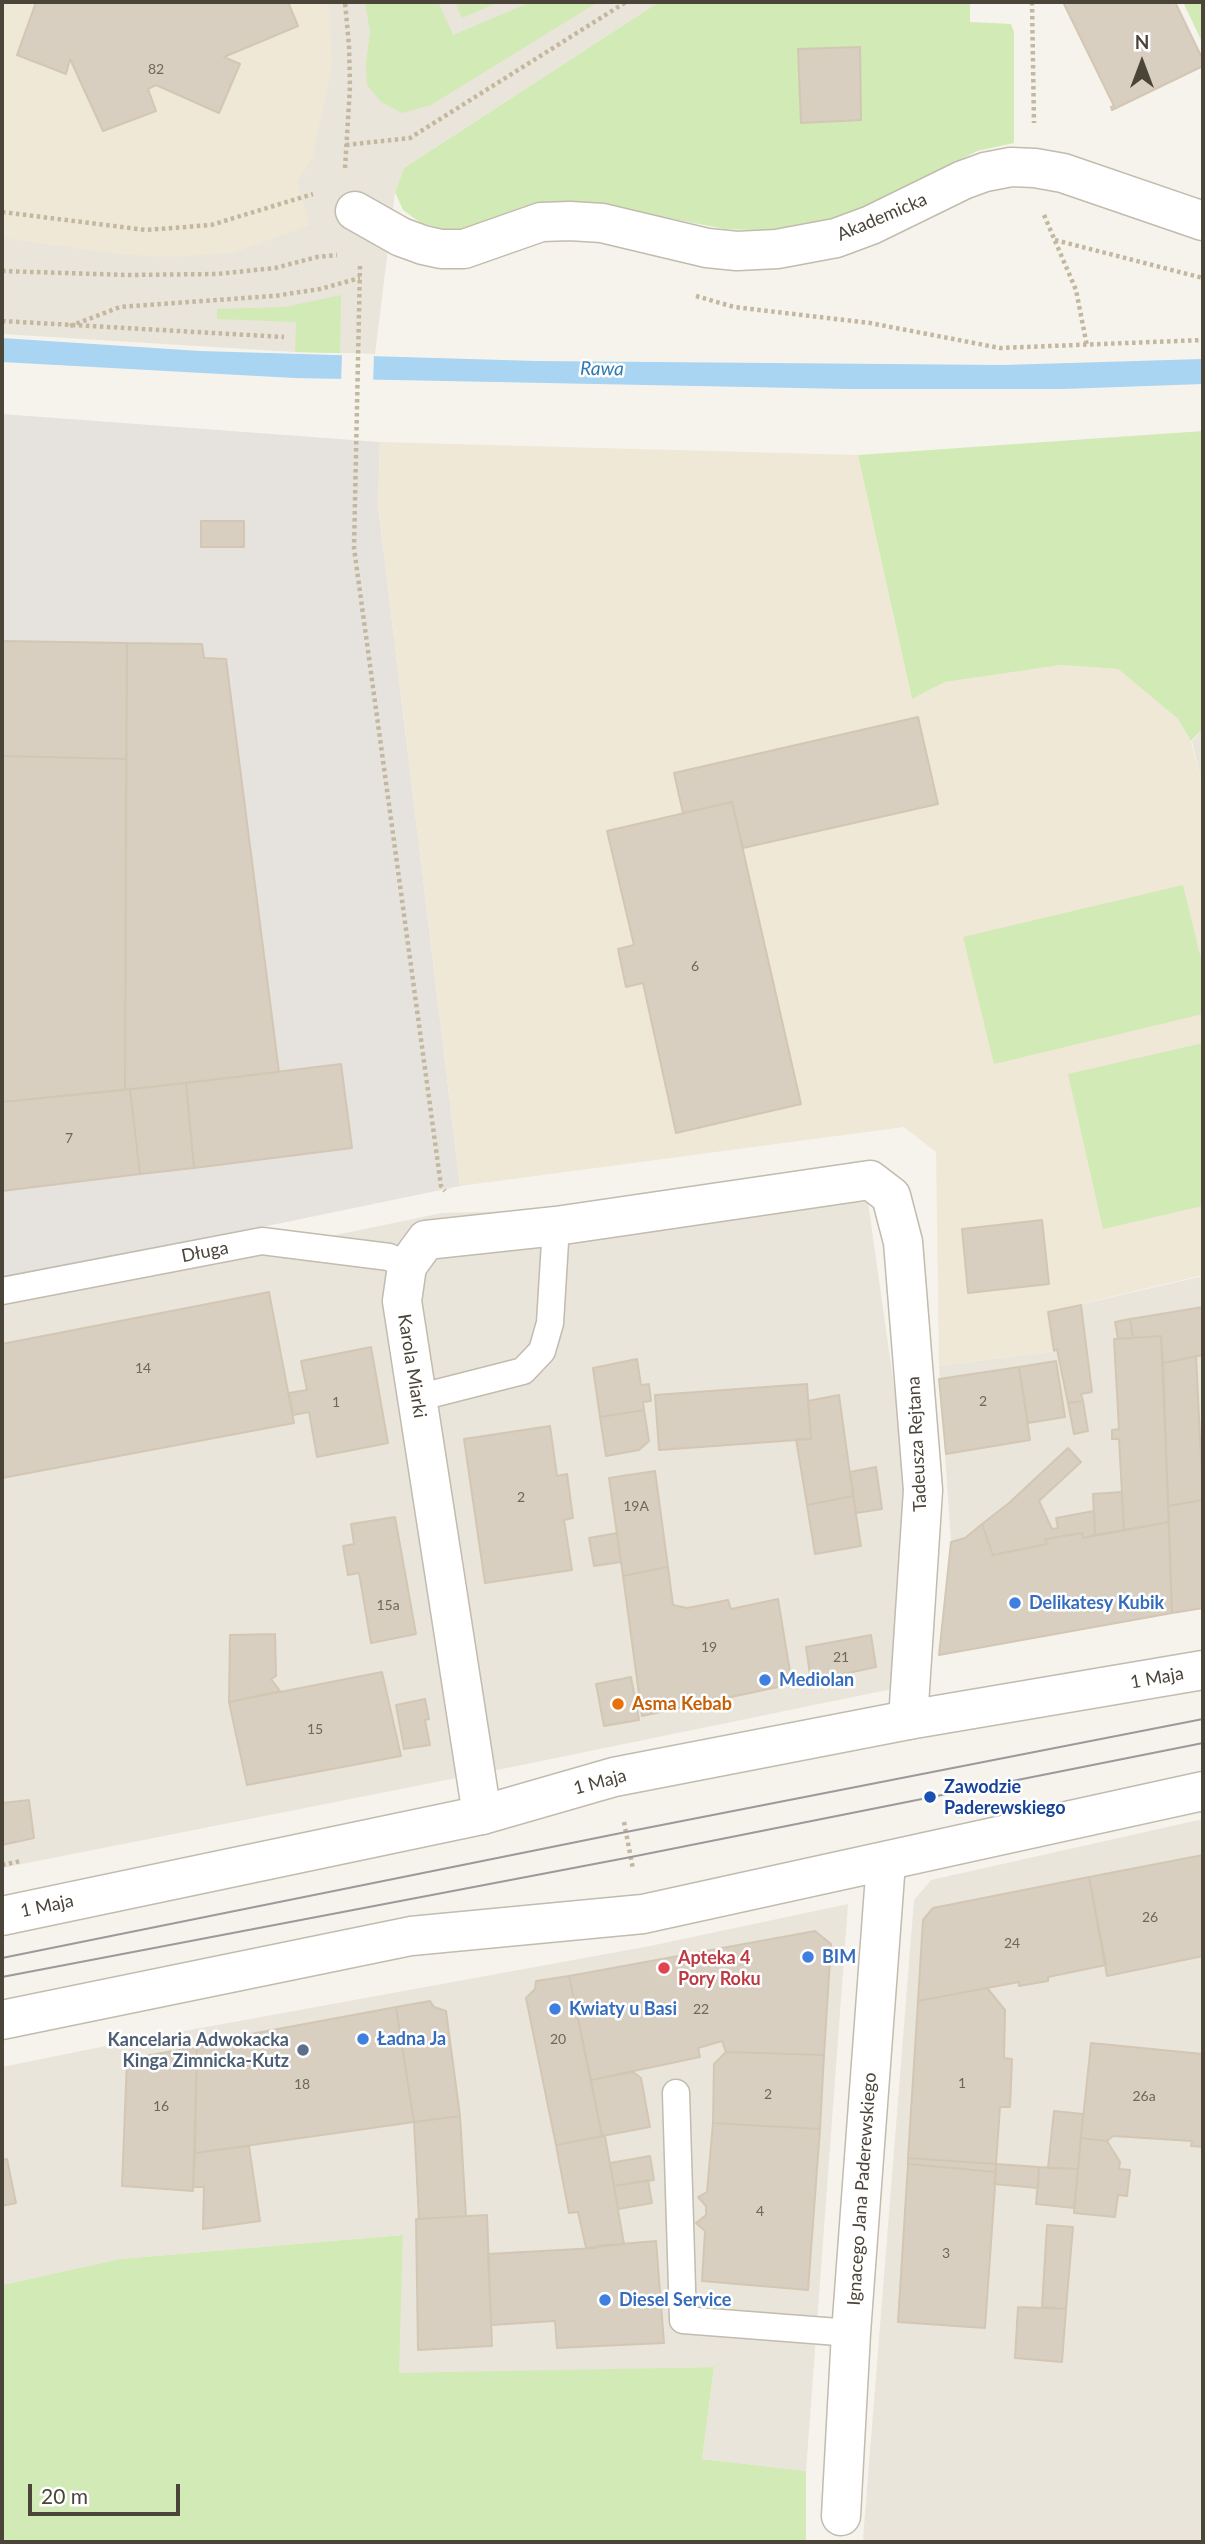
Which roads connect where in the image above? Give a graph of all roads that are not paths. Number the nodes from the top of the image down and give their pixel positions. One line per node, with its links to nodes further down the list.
1 (349, 197): 2 (street, Akademicka)
2 (1203, 221)
3 (556, 1226): 4 (street); 6 (lane); 8 (street, Tadeusza Rejtana)
4 (407, 1266): 5 (lane, Długa); 6 (street, Karola Miarki)
5 (2, 1291)
6 (417, 1398): 10 (street, Karola Miarki)
7 (1203, 1670): 8 (street, 1 Maja)
8 (908, 1720): 10 (street, 1 Maja)
9 (1203, 1791): 11 (street)
10 (482, 1815): 12 (street, 1 Maja)
11 (886, 1862): 13 (street); 15 (street, Ignacego Jana Paderewskiego)
12 (2, 1916)
13 (2, 2020)
14 (676, 2093): 15 (lane)
15 (851, 2333): 16 (street, Ignacego Jana Paderewskiego)
16 (841, 2516)

